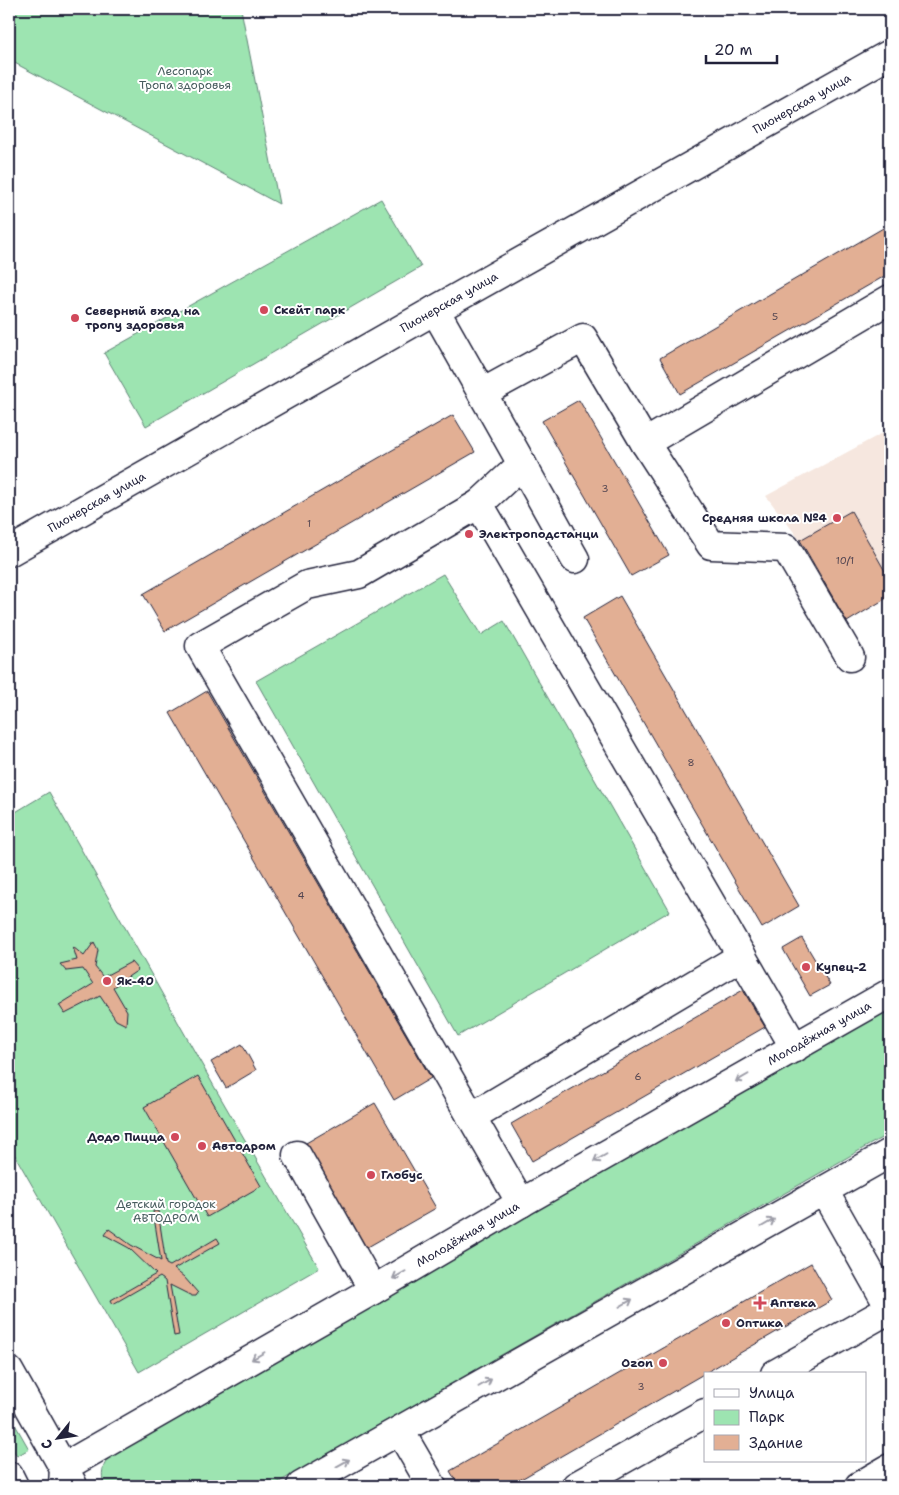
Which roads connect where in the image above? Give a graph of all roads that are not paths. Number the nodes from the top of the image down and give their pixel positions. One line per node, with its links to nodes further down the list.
1 (890, 54): 3 (main road, Пионерская улица)
2 (890, 299): 5 (main road)
3 (435, 310): 4 (main road); 8 (main road, Пионерская улица)
4 (482, 393): 5 (main road); 6 (main road)
5 (645, 443): 10 (main road)
6 (522, 464): 7 (main road); 9 (main road)
7 (479, 504): 11 (main road); 14 (main road)
8 (9, 552)
9 (575, 559)
10 (850, 657)
11 (742, 956): 13 (main road); 14 (main road)
12 (890, 993): 13 (main road, Молодёжная улица)
13 (794, 1048): 18 (main road, Молодёжная улица, one-way to 18)
14 (471, 1117): 18 (main road)
15 (890, 1153): 17 (main road)
16 (297, 1155): 19 (main road)
17 (824, 1191): 20 (main road); 24 (main road, one-way to 17)
18 (521, 1203): 19 (main road, Молодёжная улица, one-way to 19)
19 (373, 1290): 27 (main road, Молодёжная улица, one-way to 27)
20 (890, 1308): 22 (main road)
21 (9, 1371): 27 (main road)
22 (778, 1372)
23 (704, 1414): 31 (main road)
24 (400, 1431): 29 (main road, one-way to 24); 30 (main road)
25 (890, 1468): 32 (main road)
26 (9, 1476): 28 (main road)
27 (67, 1480)
28 (14, 1486)
29 (301, 1486)
30 (432, 1486)
31 (576, 1486)
32 (859, 1486)

